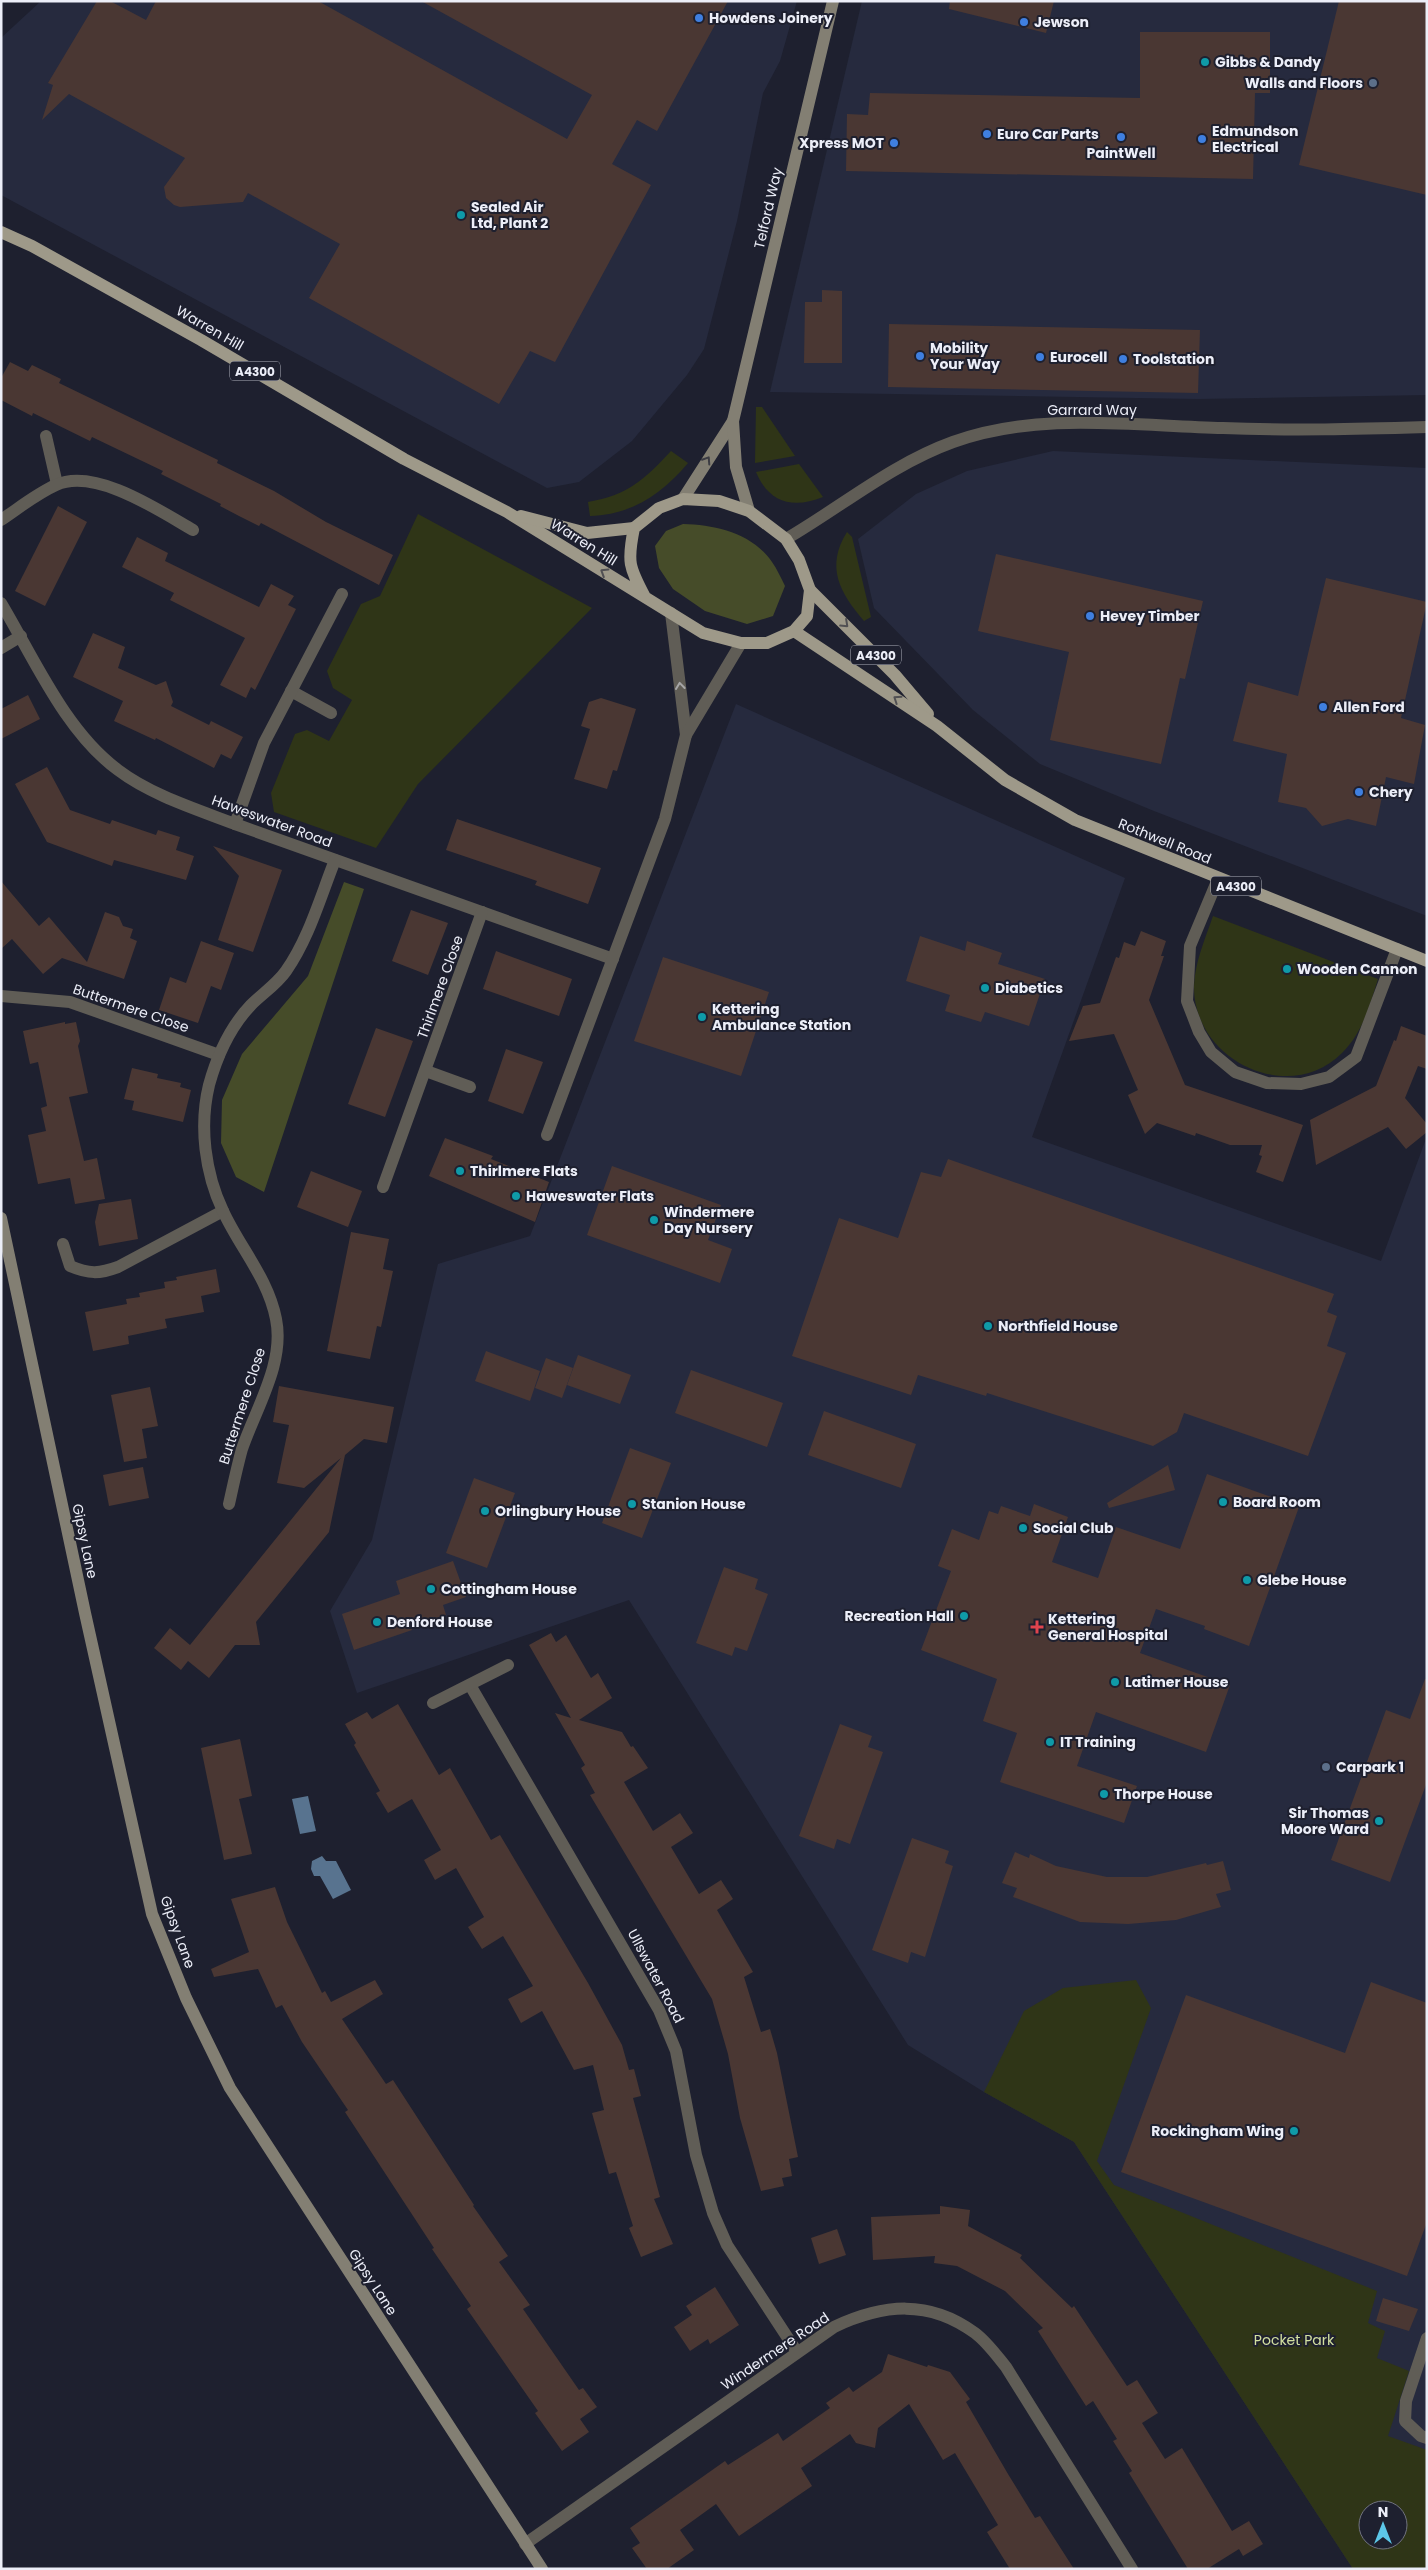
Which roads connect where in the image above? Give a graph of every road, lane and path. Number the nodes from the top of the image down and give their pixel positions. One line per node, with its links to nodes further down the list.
1 (833, 1): 3 (main road, Telford Way)
2 (1, 232): 9 (main road, Warren Hill / A4300)
3 (733, 421): 7 (main road, Telford Way, one-way to 3); 8 (main road, Telford Way)
4 (1427, 427): 13 (street, Garrard Way)
5 (46, 436): 6 (street)
6 (57, 484): 10 (street); 12 (street)
7 (683, 500): 8 (main road, A4300); 11 (main road, A4300)
8 (749, 511): 13 (main road, A4300)
9 (507, 512): 11 (main road, Warren Hill / A4300); 16 (main road, Warren Hill / A4300, one-way to 9)
10 (1, 520)
11 (634, 528): 16 (main road, A4300)
12 (193, 530)
13 (786, 539): 14 (main road, A4300)
14 (810, 590): 19 (main road, A4300); 25 (main road, Rothwell Road / A4300, one-way to 25)
15 (342, 594): 23 (street)
16 (645, 597): 18 (main road, A4300)
17 (1, 603): 20 (street, Haweswater Road)
18 (671, 613): 21 (main road, A4300); 26 (street, one-way to 18)
19 (794, 631): 21 (main road, A4300); 25 (main road, Rothwell Road / A4300, one-way to 19)
20 (21, 636): 22 (street); 27 (street, Haweswater Road)
21 (741, 643): 26 (street)
22 (1, 648)
23 (291, 691): 24 (street); 27 (street)
24 (331, 713)
25 (937, 726): 29 (main road, Rothwell Road / A4300)
26 (686, 734): 32 (street)
27 (235, 824): 28 (street, Haweswater Road)
28 (335, 860): 30 (street, Haweswater Road); 35 (street, Buttermere Close)
29 (1218, 879): 31 (main road, Rothwell Road / A4300); 31 (street)
30 (482, 912): 32 (street, Haweswater Road); 36 (street, Thirlmere Close)
31 (1397, 949): 33 (main road, Rothwell Road / A4300)
32 (613, 959): 38 (street)
33 (1427, 961)
34 (1, 996): 35 (street, Buttermere Close)
35 (219, 1055): 40 (street, Buttermere Close)
36 (426, 1071): 37 (street); 39 (street, Thirlmere Close)
37 (470, 1087)
38 (547, 1135)
39 (383, 1187)
40 (222, 1211): 42 (street); 43 (street, Buttermere Close)
41 (1, 1218): 50 (main road, Gipsy Lane)
42 (63, 1244)
43 (229, 1504)
44 (508, 1665): 45 (street)
45 (470, 1685): 46 (street); 48 (street, Ullswater Road)
46 (433, 1703)
47 (1427, 2338): 49 (street)
48 (797, 2352): 50 (street, Windermere Road); 52 (street, Windermere Road)
49 (1427, 2438)
50 (525, 2544): 51 (main road, Gipsy Lane)
51 (542, 2569)
52 (1132, 2569)

